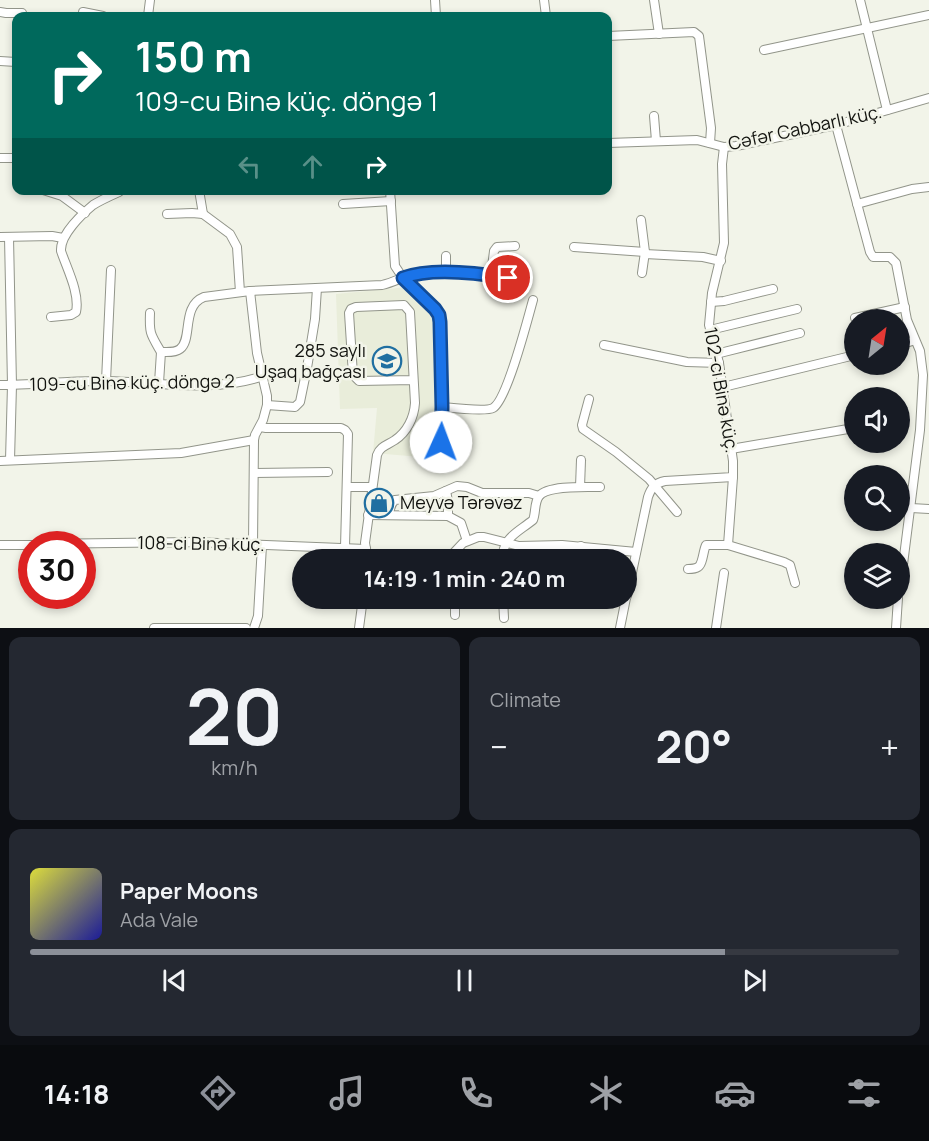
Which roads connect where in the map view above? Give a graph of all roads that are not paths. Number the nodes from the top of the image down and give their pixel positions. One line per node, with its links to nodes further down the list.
1 (654, 0): 5 (street)
2 (860, 0): 4 (street)
3 (929, 15): 4 (street)
4 (866, 28): 7 (street); 9 (street)
5 (659, 34): 6 (street); 14 (street)
6 (612, 36)
7 (764, 50)
8 (929, 98): 9 (street, Cəfər Cabbarlı küç.)
9 (887, 110): 11 (street, Cəfər Cabbarlı küç.)
10 (654, 116): 12 (street)
11 (836, 125): 15 (street, Cəfər Cabbarlı küç.); 23 (street)
12 (656, 141): 13 (street, Cəfər Cabbarlı küç.); 14 (street, Cəfər Cabbarlı küç.)
13 (612, 143)
14 (710, 143): 15 (street, Cəfər Cabbarlı küç.)
15 (724, 147): 34 (street, 102-ci Binə küç.)
16 (929, 186): 23 (street)
17 (59, 195): 24 (street)
18 (113, 195): 24 (street)
19 (200, 195): 26 (street)
20 (390, 195): 21 (street)
21 (391, 201): 22 (street); 39 (street)
22 (343, 204)
23 (857, 204): 46 (street)
24 (85, 213): 29 (street)
25 (167, 214): 26 (street)
26 (203, 214): 43 (street)
27 (641, 220): 32 (street)
28 (5, 237): 29 (street); 65 (street)
29 (63, 238): 50 (street)
30 (515, 246): 38 (street)
31 (574, 248): 32 (street)
32 (645, 252): 34 (street); 37 (street)
33 (446, 256): 36 (street)
34 (721, 261): 45 (street, 102-ci Binə küç.)
35 (111, 270): 62 (street)
36 (446, 272): 38 (street); 39 (street)
37 (642, 273)
38 (491, 275): 40 (street)
39 (403, 278): 41 (street); 69 (street)
40 (525, 281)
41 (317, 288): 43 (street); 68 (street)
42 (773, 289): 45 (street)
43 (245, 291): 56 (street); 60 (street)
44 (533, 300): 69 (street)
45 (711, 302): 51 (street, 102-ci Binə küç.)
46 (905, 307): 48 (street); 53 (street)
47 (797, 309): 51 (street)
48 (896, 309)
49 (150, 313): 56 (street)
50 (51, 317)
51 (710, 330): 59 (street, 102-ci Binə küç.)
52 (800, 333): 59 (street)
53 (915, 340): 54 (street); 57 (street)
54 (910, 342)
55 (604, 345): 59 (street)
56 (161, 352): 63 (street)
57 (925, 356): 72 (street)
58 (844, 358): 66 (street)
59 (718, 359): 66 (street, 102-ci Binə küç.)
60 (263, 376): 63 (street, 109-cu Binə küç. döngə 2); 68 (street)
61 (413, 380): 61 (street); 86 (street)
62 (106, 381): 63 (street, 109-cu Binə küç. döngə 2); 65 (street, 109-cu Binə küç. döngə 2)
63 (159, 383)
64 (0, 385): 65 (street, 109-cu Binə küç. döngə 2)
65 (12, 385): 76 (street)
66 (723, 387): 75 (street, 102-ci Binə küç.)
67 (589, 399): 82 (street)
68 (267, 405): 70 (street)
69 (442, 407): 74 (street)
70 (260, 427): 73 (street); 83 (street)
71 (844, 430): 75 (street)
72 (925, 430): 89 (street)
73 (254, 440): 76 (street); 80 (street)
74 (441, 442)
75 (731, 449): 81 (street, 102-ci Binə küç.)
76 (10, 460): 78 (street)
77 (581, 460): 84 (street)
78 (0, 461)
79 (328, 472): 80 (street)
80 (255, 473): 101 (street)
81 (733, 477): 82 (street, 102-ci Binə küç.); 102 (street)
82 (655, 485): 91 (street); 110 (street)
83 (347, 487): 86 (street); 104 (street)
84 (580, 487): 85 (street); 88 (street)
85 (600, 487)
86 (372, 488): 92 (street)
87 (446, 491): 88 (street); 93 (street); 94 (street)
88 (539, 496): 96 (street)
89 (911, 508): 90 (street); 98 (street)
90 (929, 509)
91 (677, 512)
92 (368, 515): 93 (street); 105 (street)
93 (389, 515): 94 (street)
94 (448, 516): 95 (street)
95 (467, 541): 96 (street); 106 (street)
96 (506, 542): 103 (street); 107 (street)
97 (96, 543): 101 (street, 108-ci Binə küç.)
98 (905, 543)
99 (18, 544): 100 (street, 108-ci Binə küç.)
100 (0, 545)
101 (258, 545): 104 (street, 108-ci Binə küç.); 123 (street)
102 (728, 545): 111 (street); 113 (street)
103 (581, 546): 108 (street); 109 (street)
104 (345, 547): 105 (street, 108-ci Binə küç.)
105 (366, 549)
106 (457, 549)
107 (503, 549)
108 (581, 549)
109 (608, 549)
110 (637, 549)
111 (688, 569)
112 (724, 573): 126 (street)
113 (795, 583)
114 (362, 609): 124 (street)
115 (455, 609): 119 (street)
116 (504, 609): 120 (street)
117 (624, 609): 125 (street)
118 (897, 609): 127 (street)
119 (455, 615)
120 (504, 618)
121 (154, 628): 122 (street)
122 (246, 628)
123 (254, 628)
124 (359, 628)
125 (620, 628)
126 (716, 628)
127 (896, 628)

